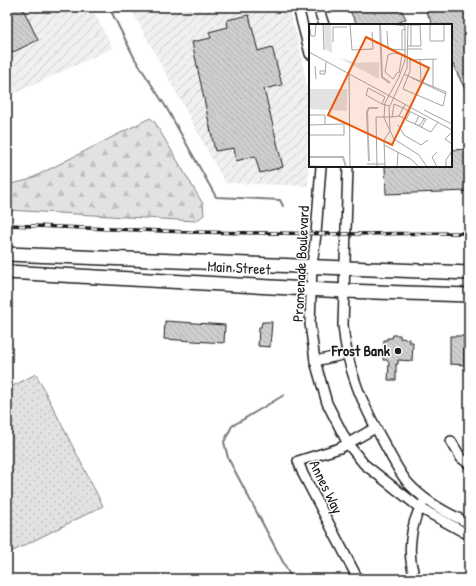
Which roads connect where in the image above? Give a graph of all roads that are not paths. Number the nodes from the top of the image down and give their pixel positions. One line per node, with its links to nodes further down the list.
1 (298, 7): 4 (street)
2 (318, 7): 3 (street)
3 (324, 24)
4 (309, 50)
5 (321, 167): 8 (street, Promenade Boulevard)
6 (348, 167): 9 (street)
7 (7, 254): 8 (highway, Main Street)
8 (312, 266): 9 (highway, Main Street); 12 (street, Promenade Boulevard)
9 (346, 267): 11 (highway, Main Street); 13 (street)
10 (7, 272): 12 (highway, Main Street)
11 (469, 272)
12 (311, 288): 13 (highway, Main Street); 16 (street, Promenade Boulevard)
13 (344, 291): 14 (highway, Main Street); 15 (street)
14 (469, 295)
15 (347, 354): 16 (street); 17 (street)
16 (315, 361): 19 (street, Promenade Boulevard)
17 (375, 428): 19 (street, Annes Way); 21 (street)
18 (451, 441): 20 (street)
19 (348, 444): 22 (street, Promenade Boulevard); 25 (street, Annes Way)
20 (469, 464)
21 (426, 499): 22 (street); 23 (street)
22 (420, 508): 24 (street, Promenade Boulevard); 26 (street)
23 (469, 523)
24 (469, 535)
25 (358, 579)
26 (416, 579)

